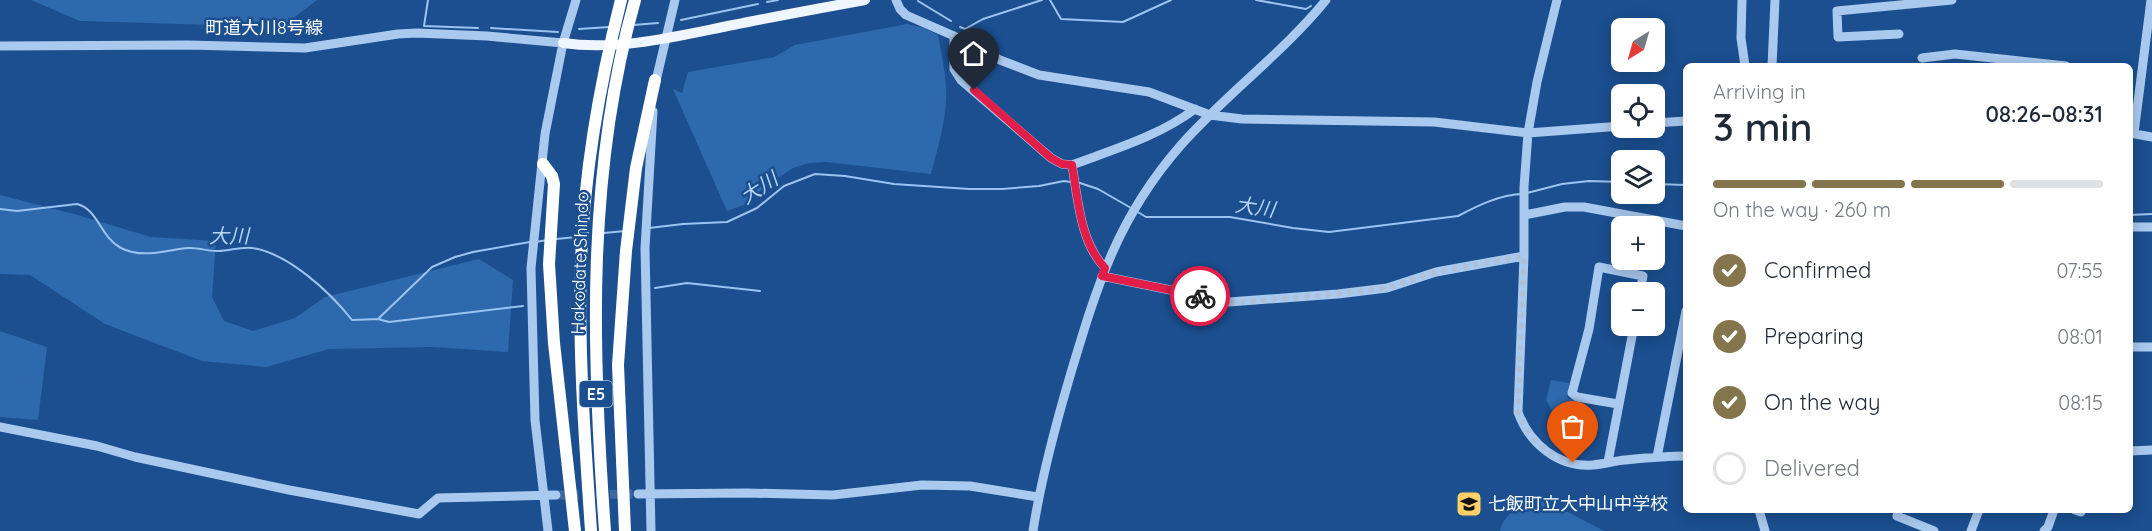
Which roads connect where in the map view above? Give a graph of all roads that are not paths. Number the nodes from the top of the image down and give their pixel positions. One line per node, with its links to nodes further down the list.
1 (576, 0): 16 (street)
2 (621, 0): 65 (highway, Hakodate Shindo / E5)
3 (635, 0): 66 (highway, Hakodate Shindo / E5)
4 (675, 0): 15 (street)
5 (865, 0): 15 (main road)
6 (896, 0): 14 (street)
7 (1326, 0): 26 (street)
8 (1557, 0): 31 (street)
9 (1742, 0): 19 (street)
10 (1775, 0): 20 (street)
11 (1952, 0): 13 (street)
12 (2151, 0): 23 (street)
13 (1899, 34)
14 (954, 36): 25 (street); 35 (street)
15 (664, 39): 16 (main road); 24 (street)
16 (563, 43): 17 (street, 町道大川8号線); 34 (street)
17 (0, 46)
18 (1922, 58): 21 (street)
19 (1744, 63)
20 (1772, 63)
21 (2038, 63)
22 (2133, 72): 23 (street)
23 (2141, 73): 29 (street)
24 (655, 80): 54 (street); 67 (highway)
25 (1195, 108): 26 (street); 35 (street)
26 (1210, 115): 31 (street); 41 (street)
27 (1683, 121): 28 (street)
28 (1665, 122)
29 (2133, 126)
30 (1611, 127): 31 (street)
31 (1528, 133): 36 (street)
32 (2133, 133): 33 (street)
33 (2152, 137)
34 (543, 164): 56 (street); 64 (highway)
35 (1072, 165): 41 (street)
36 (1524, 211): 37 (street); 40 (street)
37 (1683, 225)
38 (2133, 227): 39 (street)
39 (2152, 227)
40 (1524, 256): 41 (street); 53 (street)
41 (1103, 272): 58 (street)
42 (1642, 282): 47 (street)
43 (1683, 326): 51 (street)
44 (1632, 336): 47 (street)
45 (2133, 347): 46 (street)
46 (2152, 347)
47 (1618, 404): 53 (street)
48 (0, 427): 56 (street)
49 (2152, 450): 50 (street)
50 (2133, 451)
51 (1657, 456): 52 (street); 53 (street)
52 (1683, 456)
53 (1608, 462)
54 (650, 493): 55 (street); 58 (street); 68 (street)
55 (638, 494)
56 (544, 495): 57 (street); 63 (street)
57 (556, 495)
58 (1038, 497): 69 (street)
59 (1760, 513): 70 (street)
60 (1898, 513): 71 (street)
61 (1978, 513): 72 (street)
62 (2053, 513): 73 (street)
63 (548, 531)
64 (575, 531)
65 (591, 531)
66 (605, 531)
67 (625, 531)
68 (651, 531)
69 (1034, 531)
70 (1765, 531)
71 (1934, 531)
72 (1971, 531)
73 (2044, 531)

